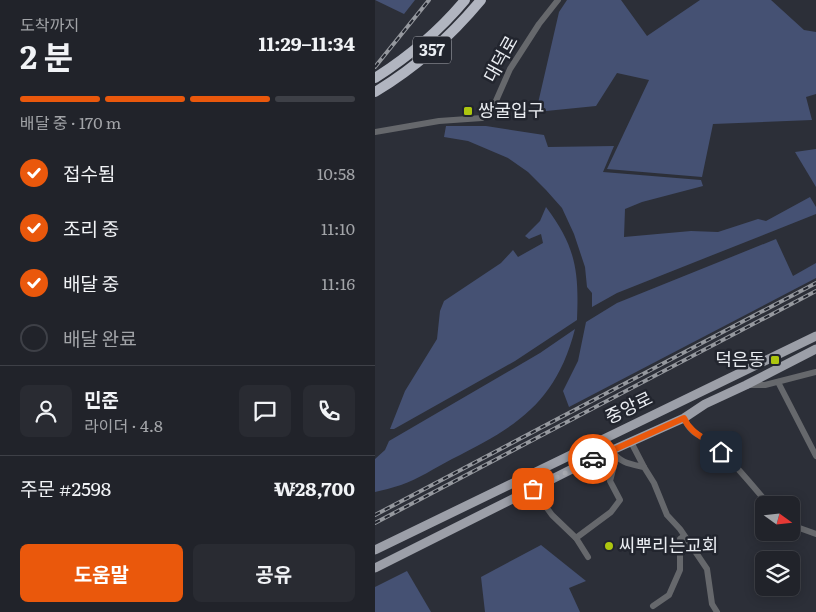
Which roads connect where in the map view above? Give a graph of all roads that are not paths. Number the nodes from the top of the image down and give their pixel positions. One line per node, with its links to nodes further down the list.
1 (465, 0): 4 (highway, 357)
2 (481, 0): 5 (highway, 357)
3 (558, 0): 6 (street, 대덕로)
4 (375, 78)
5 (375, 92)
6 (375, 132)
7 (816, 336): 23 (main road, 중앙로)
8 (816, 349): 11 (main road, 중앙로)
9 (816, 372): 10 (street)
10 (778, 382): 11 (street); 15 (street)
11 (746, 385): 12 (main road, 중앙로)
12 (684, 418): 13 (main road, 중앙로); 18 (street)
13 (631, 442): 14 (main road, 중앙로); 16 (street)
14 (614, 454): 16 (street); 17 (main road, 중앙로); 22 (street)
15 (816, 456)
16 (644, 467): 21 (street)
17 (533, 489): 22 (street); 25 (main road, 중앙로)
18 (761, 496)
19 (800, 528): 20 (street)
20 (816, 534)
21 (684, 536): 26 (street); 27 (street)
22 (576, 538): 24 (street)
23 (375, 550)
24 (588, 557)
25 (375, 568)
26 (653, 606)
27 (717, 612)

